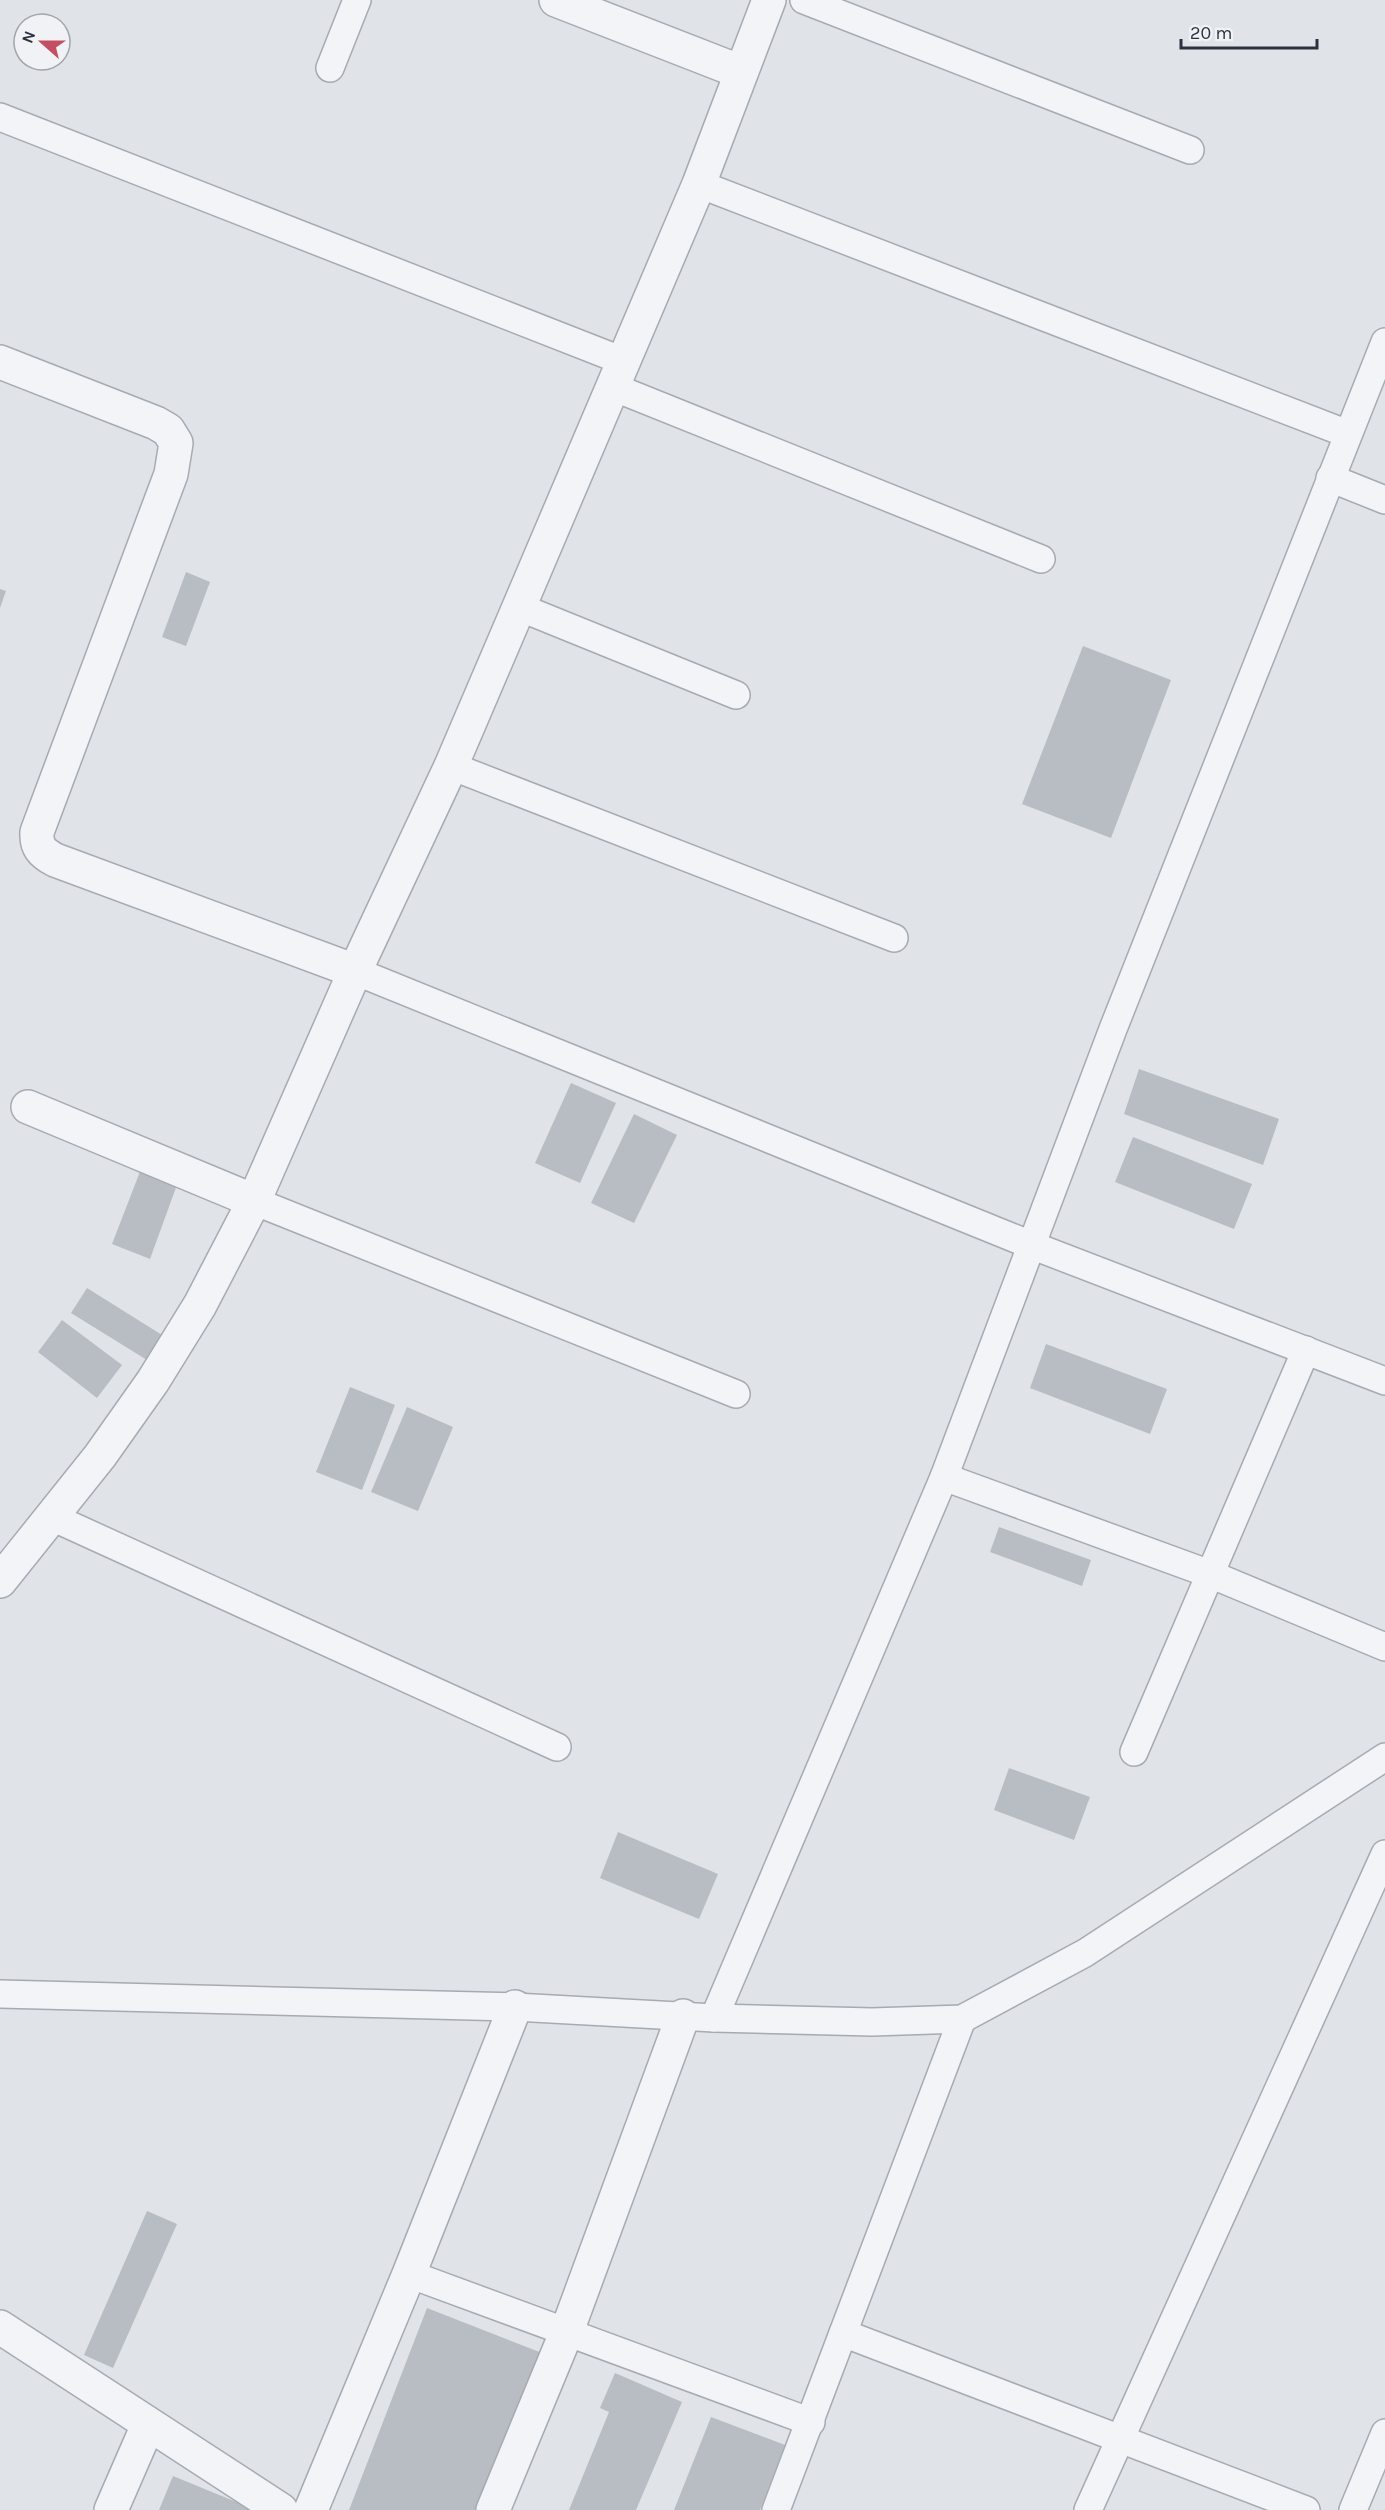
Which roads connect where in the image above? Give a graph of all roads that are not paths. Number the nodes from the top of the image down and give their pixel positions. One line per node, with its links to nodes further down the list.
1 (357, 0): 5 (lane)
2 (556, 0): 6 (street)
3 (769, 0): 6 (street)
4 (804, 0): 8 (lane)
5 (330, 68)
6 (741, 72): 9 (street)
7 (0, 117): 12 (lane)
8 (1190, 150)
9 (699, 184): 12 (street); 13 (lane)
10 (1385, 342): 13 (lane)
11 (0, 362): 21 (street)
12 (618, 374): 16 (lane); 17 (street)
13 (1348, 434): 14 (lane)
14 (1330, 478): 15 (lane); 24 (lane)
15 (1385, 500)
16 (1041, 559)
17 (519, 607): 18 (lane); 19 (street)
18 (736, 695)
19 (451, 766): 20 (lane); 21 (street)
20 (894, 938)
21 (355, 971): 23 (street); 24 (lane)
22 (28, 1107): 23 (street)
23 (254, 1201): 27 (lane); 29 (street)
24 (1031, 1245): 25 (lane); 28 (lane)
25 (1306, 1350): 26 (lane); 30 (lane)
26 (1385, 1381)
27 (736, 1394)
28 (944, 1477): 30 (lane); 39 (lane)
29 (52, 1517): 31 (street); 33 (lane)
30 (1210, 1574): 32 (lane); 34 (lane)
31 (0, 1581)
32 (1385, 1647)
33 (557, 1748)
34 (1134, 1752)
35 (1385, 1757): 40 (lane)
36 (1385, 1854): 48 (lane)
37 (0, 1994): 38 (lane)
38 (515, 2007): 39 (lane); 41 (street)
39 (699, 2017): 40 (lane); 43 (street)
40 (962, 2019): 44 (lane)
41 (410, 2274): 43 (lane); 51 (street)
42 (0, 2327): 46 (street)
43 (567, 2331): 45 (lane); 52 (street)
44 (843, 2333): 45 (lane); 48 (lane)
45 (811, 2422): 53 (lane)
46 (148, 2424): 49 (street); 50 (street)
47 (1385, 2433): 56 (lane)
48 (1119, 2438): 54 (lane); 55 (lane)
49 (111, 2510)
50 (280, 2510)
51 (311, 2510)
52 (493, 2510)
53 (776, 2510)
54 (1088, 2510)
55 (1306, 2510)
56 (1353, 2510)

